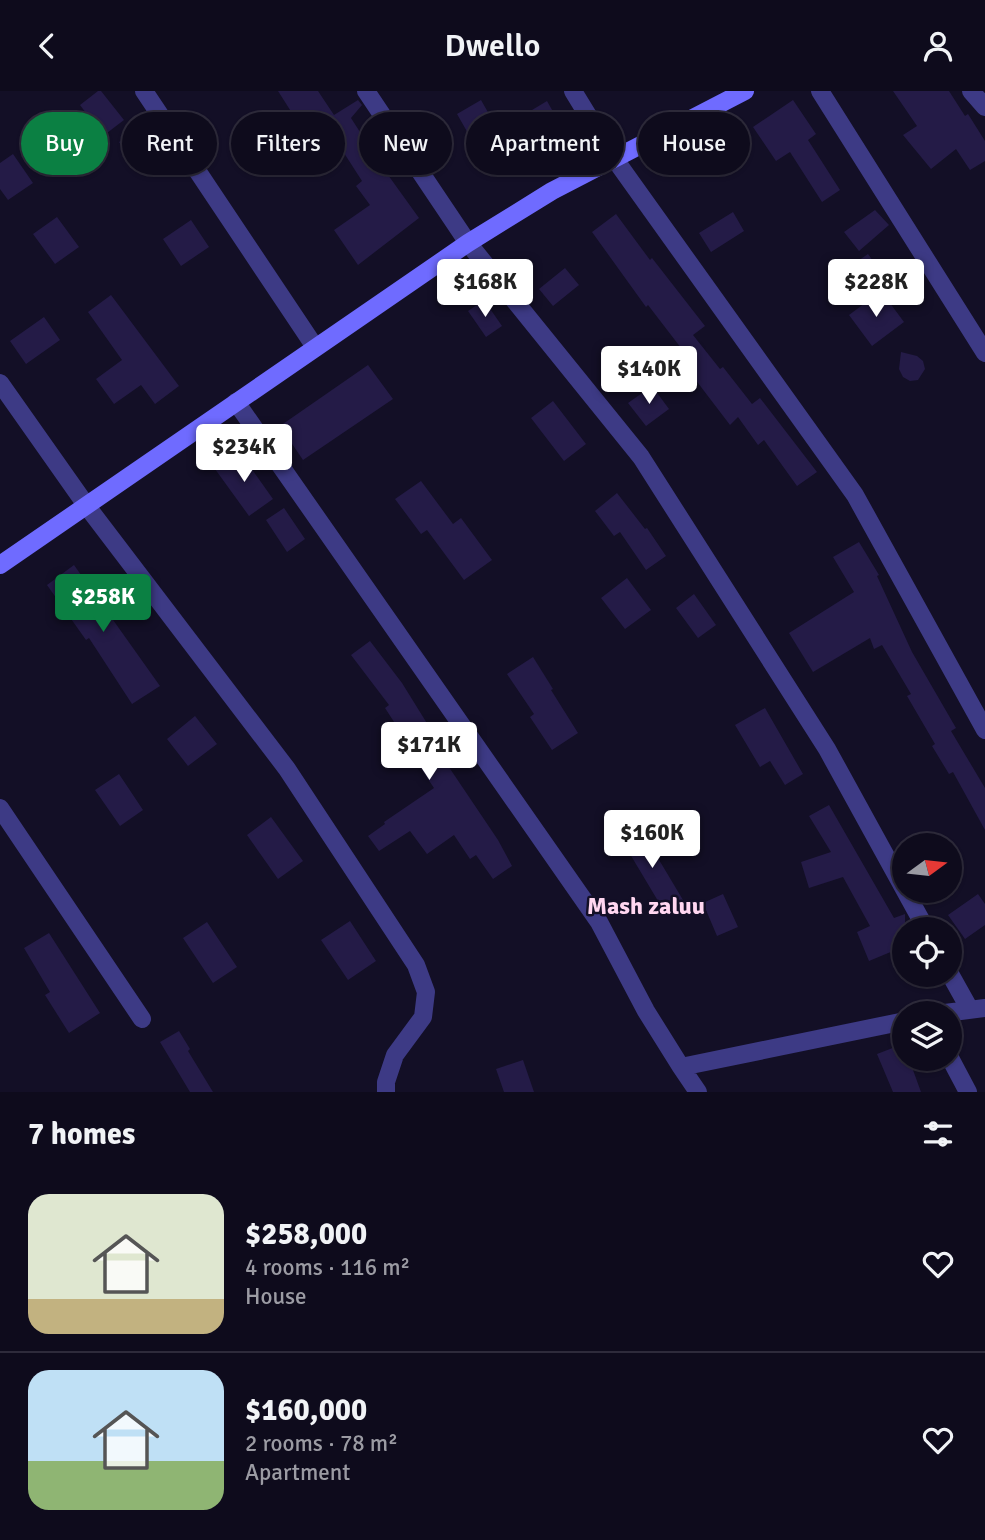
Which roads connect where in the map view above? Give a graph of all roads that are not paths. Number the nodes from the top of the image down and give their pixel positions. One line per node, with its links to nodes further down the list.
1 (144, 91): 13 (street)
2 (366, 91): 12 (street)
3 (573, 91): 8 (street)
4 (746, 91): 9 (main road)
5 (820, 91): 14 (street)
6 (971, 91): 7 (street)
7 (985, 107)
8 (586, 112)
9 (624, 153)
10 (624, 172): 19 (street)
11 (582, 175): 12 (main road)
12 (468, 243): 13 (main road); 21 (street)
13 (315, 347): 16 (main road)
14 (985, 353)
15 (0, 383): 17 (street)
16 (236, 402): 17 (main road); 26 (street)
17 (86, 505): 18 (main road); 28 (street)
18 (0, 565)
19 (985, 730)
20 (0, 808): 24 (street)
21 (919, 917)
22 (960, 987): 23 (street)
23 (977, 1008)
24 (142, 1019)
25 (892, 1024): 26 (street)
26 (681, 1067): 29 (street)
27 (957, 1071): 30 (street)
28 (386, 1092)
29 (698, 1092)
30 (968, 1092)

